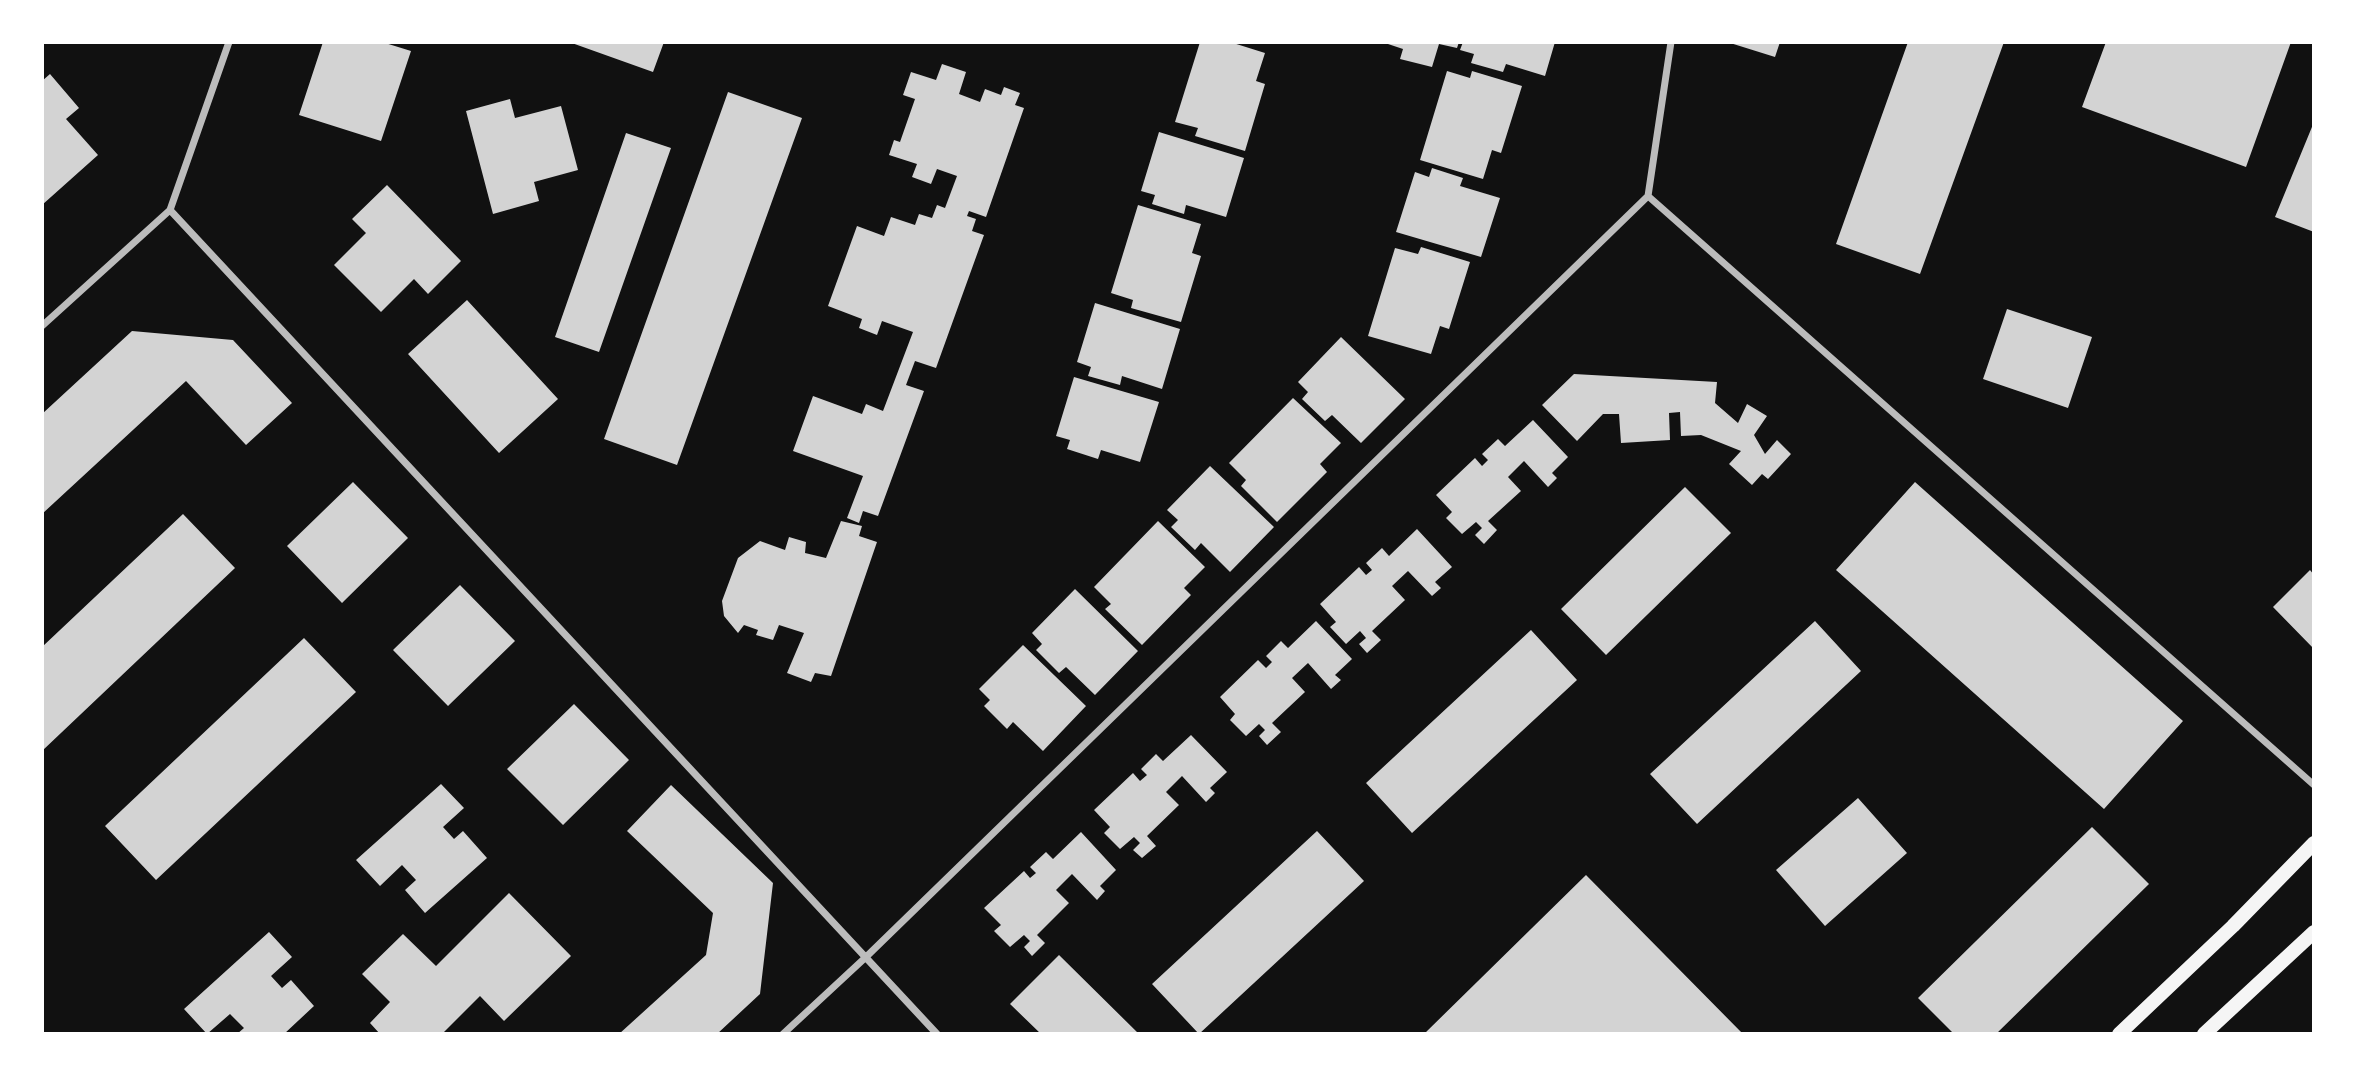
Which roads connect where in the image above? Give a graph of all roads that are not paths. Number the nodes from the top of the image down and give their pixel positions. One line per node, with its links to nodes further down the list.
1 (229, 42): 4 (street)
2 (1671, 42): 3 (street)
3 (1648, 196): 6 (street); 9 (street)
4 (170, 210): 5 (street); 9 (street)
5 (42, 326)
6 (2314, 785)
7 (2314, 843): 12 (main road)
8 (2314, 932): 13 (main road)
9 (866, 957): 10 (street); 11 (street)
10 (783, 1034)
11 (937, 1034)
12 (2119, 1034)
13 (2204, 1034)

